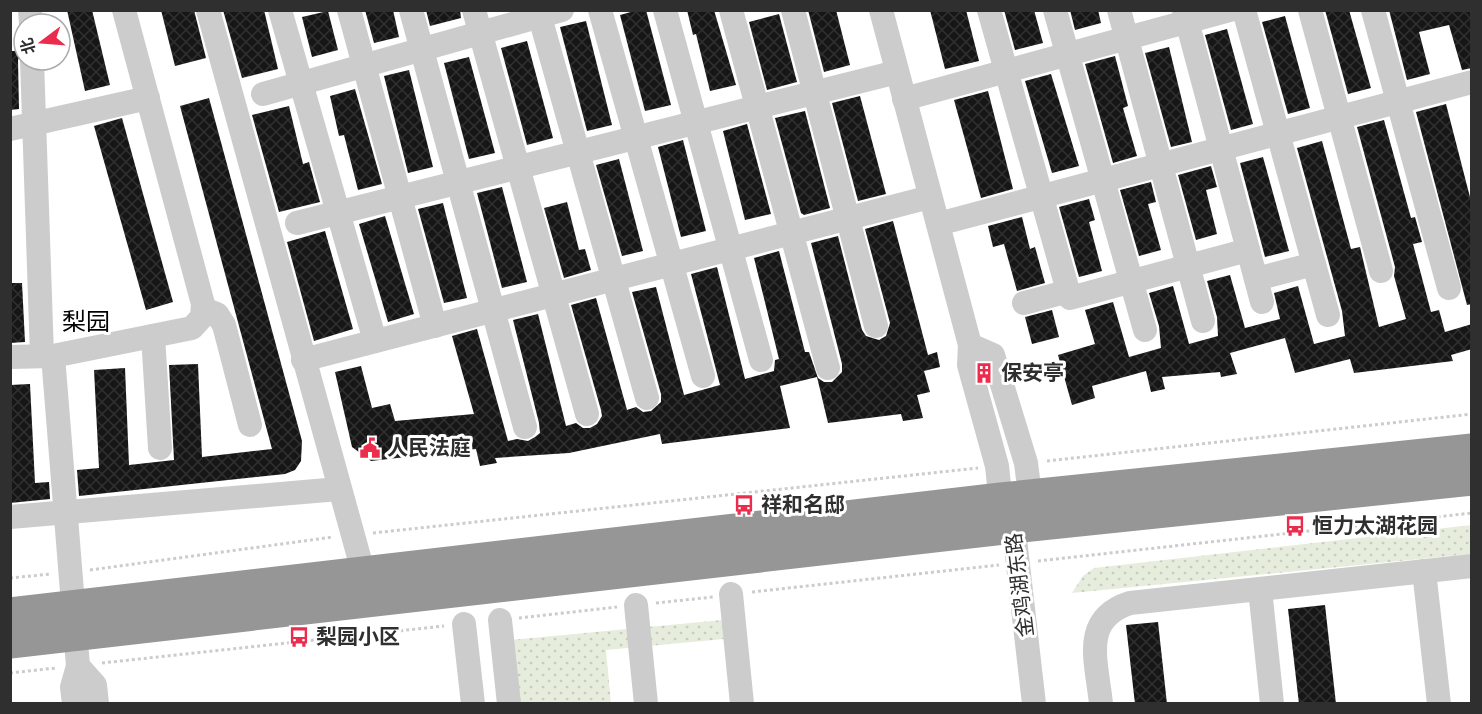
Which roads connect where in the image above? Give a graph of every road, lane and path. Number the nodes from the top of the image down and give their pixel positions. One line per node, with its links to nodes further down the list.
1 (124, 10): 32 (street)
2 (208, 10): 79 (street)
3 (280, 10): 29 (street)
4 (349, 10): 24 (street)
5 (411, 10): 22 (street)
6 (600, 10): 41 (street)
7 (665, 10): 37 (street)
8 (731, 10): 35 (street)
9 (793, 10): 30 (street)
10 (881, 10): 27 (street)
11 (989, 10): 25 (street)
12 (1055, 10): 23 (street)
13 (1119, 10): 21 (street)
14 (1230, 10): 19 (street)
15 (1244, 10): 40 (street)
16 (1310, 10): 36 (street)
17 (1373, 10): 34 (street)
18 (547, 13): 20 (street); 43 (street)
19 (1186, 16): 21 (street); 42 (street)
20 (477, 22): 22 (street); 45 (street)
21 (1126, 39): 23 (street); 44 (street)
22 (422, 49): 24 (street); 47 (street)
23 (1067, 55): 25 (street); 46 (street)
24 (364, 66): 29 (street); 50 (street)
25 (1006, 71): 33 (street); 48 (street)
26 (33, 72): 38 (street)
27 (897, 72): 30 (street); 33 (street)
28 (1472, 82): 34 (street)
29 (301, 83): 31 (street); 51 (street)
30 (815, 93): 35 (street); 52 (street)
31 (263, 94)
32 (148, 98): 38 (street); 68 (street)
33 (904, 99): 49 (street)
34 (1397, 101): 36 (street); 64 (street)
35 (757, 108): 37 (street); 55 (street)
36 (1339, 117): 40 (street); 61 (street)
37 (696, 123): 41 (street); 56 (street)
38 (35, 125): 39 (street); 77 (street)
39 (10, 129)
40 (1278, 133): 42 (street); 59 (street)
41 (636, 138): 43 (street); 58 (street)
42 (1221, 148): 44 (street); 57 (street)
43 (578, 153): 45 (street); 62 (street)
44 (1160, 165): 46 (street); 60 (street)
45 (518, 168): 47 (street); 66 (street)
46 (1103, 180): 48 (street); 63 (street)
47 (458, 183): 50 (street); 69 (street)
48 (1042, 196): 54 (street); 65 (street)
49 (930, 197): 52 (street); 54 (street)
50 (400, 198): 51 (street); 72 (street)
51 (338, 213): 53 (street); 76 (street)
52 (848, 218): 55 (street); 73 (street)
53 (297, 224)
54 (938, 224): 90 (street, 金鸡湖东路)
55 (791, 233): 56 (street); 81 (street)
56 (730, 249): 58 (street); 80 (street)
57 (1248, 250): 59 (street); 60 (street)
58 (671, 264): 62 (street); 82 (street)
59 (1314, 264): 70 (street)
60 (1188, 266): 63 (street); 71 (street)
61 (1381, 271)
62 (614, 279): 66 (street); 83 (street)
63 (1131, 281): 65 (street); 74 (street)
64 (1449, 288)
65 (1069, 291): 67 (street)
66 (554, 295): 69 (street); 84 (street)
67 (1024, 303)
68 (202, 309): 75 (street); 86 (street)
69 (493, 310): 72 (street); 87 (street)
70 (1328, 315)
71 (1203, 321)
72 (435, 326): 76 (street)
73 (876, 326)
74 (1145, 330)
75 (153, 336): 77 (street); 88 (street)
76 (375, 341): 79 (street)
77 (47, 356): 78 (street); 94 (street)
78 (10, 357)
79 (303, 360): 92 (street)
80 (761, 360)
81 (828, 368)
82 (703, 376)
83 (647, 398)
84 (587, 414)
85 (1472, 414): 90 (path)
86 (250, 425)
87 (525, 427)
88 (160, 448)
89 (1472, 450): 93 (highway)
90 (1010, 465): 93 (street, 金鸡湖东路); 96 (path)
91 (1472, 479): 93 (highway)
92 (339, 489): 94 (street); 96 (street)
93 (1015, 512): 101 (highway); 116 (street, 金鸡湖东路)
94 (64, 513): 95 (street); 99 (street)
95 (10, 518)
96 (351, 535): 99 (path); 101 (street)
97 (1472, 566): 98 (street)
98 (1424, 571): 102 (street); 119 (street)
99 (71, 572): 100 (path); 108 (street)
100 (10, 578)
101 (367, 585): 108 (highway)
102 (1260, 589): 117 (street); 118 (street)
103 (731, 594): 115 (street)
104 (636, 605): 114 (street)
105 (10, 614): 108 (highway)
106 (500, 620): 113 (street)
107 (464, 624): 112 (street)
108 (76, 636): 109 (highway); 110 (street); 111 (street)
109 (10, 642)
110 (74, 704)
111 (97, 704)
112 (473, 704)
113 (509, 704)
114 (646, 704)
115 (742, 704)
116 (1034, 704)
117 (1101, 704)
118 (1272, 704)
119 (1439, 704)

